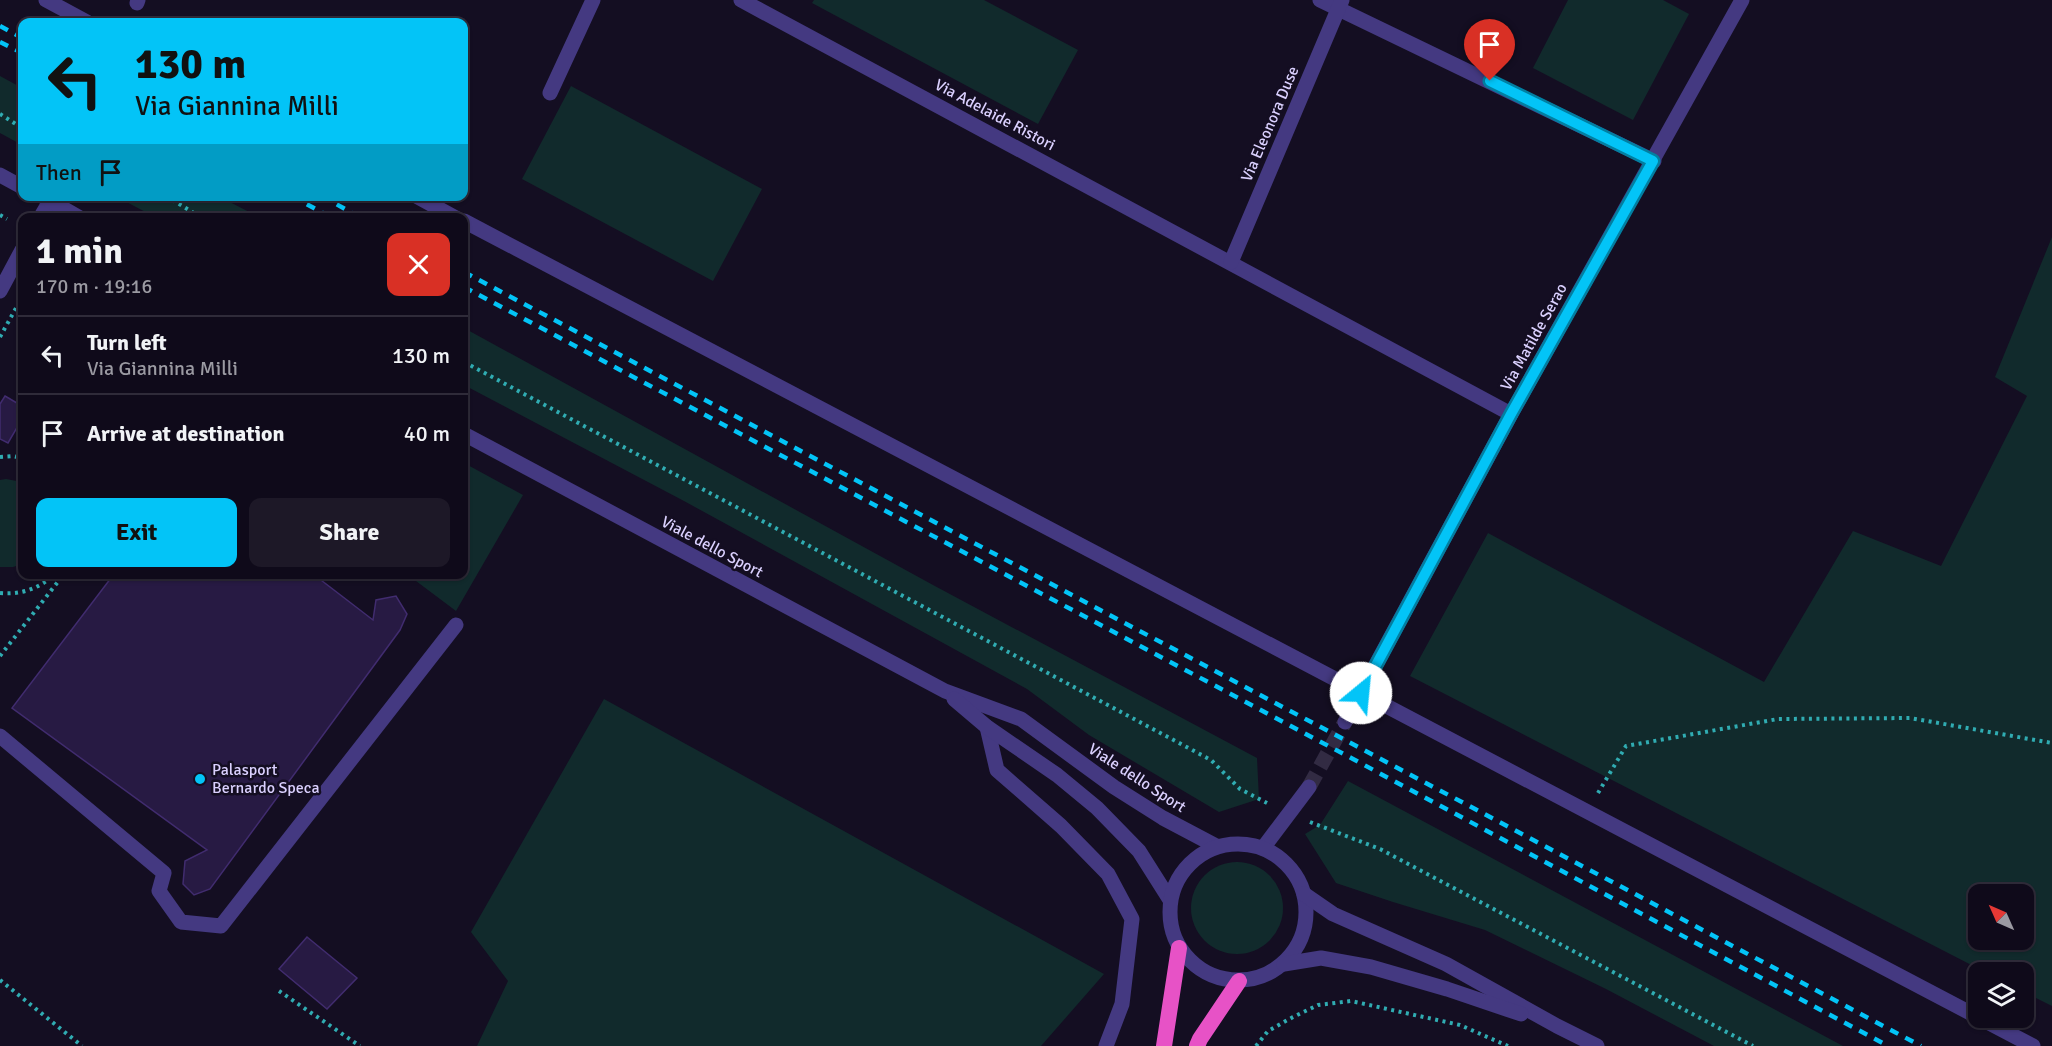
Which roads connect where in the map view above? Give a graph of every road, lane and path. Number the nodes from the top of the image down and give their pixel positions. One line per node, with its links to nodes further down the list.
1 (46, 0): 7 (street)
2 (593, 0): 8 (street)
3 (741, 0): 24 (street, Via Adelaide Ristori)
4 (1320, 0): 6 (street)
5 (1742, 0): 11 (street, Via Matilde Serao)
6 (1340, 4): 11 (street); 24 (street, Via Eleonora Duse)
7 (80, 18)
8 (550, 93)
9 (0, 114): 10 (path)
10 (18, 125)
11 (1653, 161): 29 (street, Via Matilde Serao)
12 (0, 175): 13 (street)
13 (18, 185)
14 (50, 201): 17 (street)
15 (174, 201): 18 (path)
16 (425, 201): 19 (street)
17 (71, 213)
18 (194, 213)
19 (447, 213)
20 (0, 215): 21 (path)
21 (7, 219)
22 (468, 223): 39 (street)
23 (18, 257): 25 (street)
24 (1231, 262): 29 (street, Via Adelaide Ristori)
25 (0, 291)
26 (17, 307): 27 (path)
27 (0, 337)
28 (468, 364): 46 (path)
29 (1511, 414): 39 (street, Via Matilde Serao)
30 (468, 436): 38 (street, Viale dello Sport)
31 (0, 457): 32 (path)
32 (18, 457)
33 (49, 579): 35 (path)
34 (60, 579): 37 (path)
35 (0, 593)
36 (456, 625): 42 (street)
37 (0, 656)
38 (945, 691): 41 (street, Viale dello Sport); 47 (street, Viale dello Sport)
39 (1361, 693): 40 (street, Via Matilde Serao); 45 (street)
40 (1345, 722)
41 (987, 727): 50 (street, Viale dello Sport); 60 (street)
42 (0, 736)
43 (2052, 743): 45 (path)
44 (1309, 787): 46 (street)
45 (1587, 812): 66 (street)
46 (1288, 815): 48 (street); 65 (path)
47 (1216, 846): 48 (street); 50 (street)
48 (1263, 848): 49 (street)
49 (1304, 894): 52 (street); 56 (street)
50 (1170, 900): 51 (street)
51 (1179, 948): 54 (street); 61 (highway)
52 (1284, 964): 54 (street); 56 (street)
53 (0, 980): 58 (path)
54 (1239, 981): 57 (highway)
55 (279, 992): 59 (path)
56 (1557, 1026): 64 (street)
57 (1198, 1044)
58 (82, 1046)
59 (360, 1046)
60 (1106, 1046)
61 (1162, 1046)
62 (1256, 1046): 63 (path)
63 (1508, 1046)
64 (1597, 1046)
65 (1753, 1046)
66 (2033, 1046)

